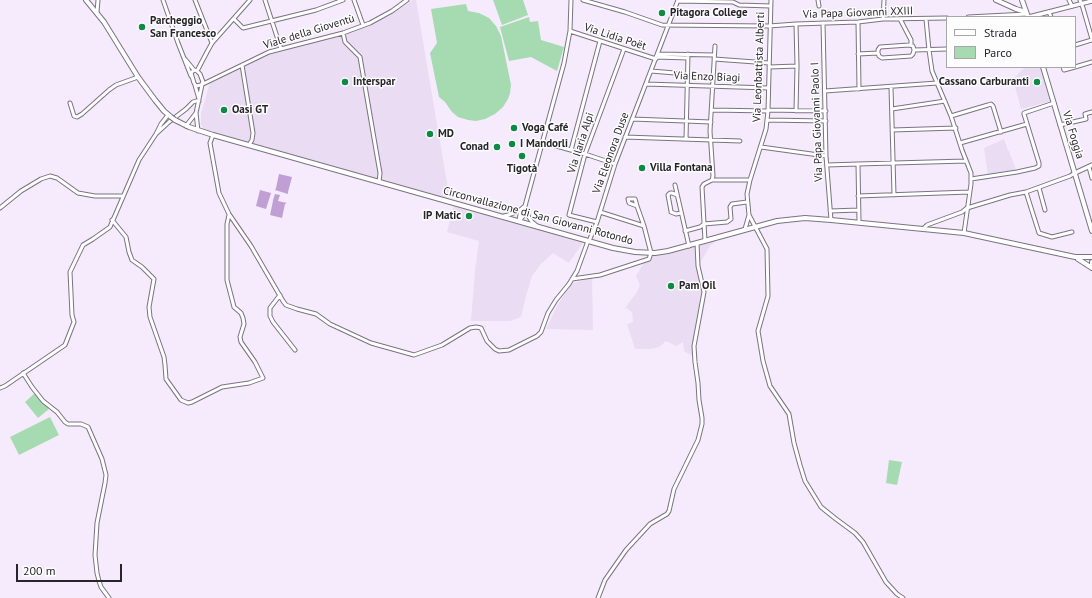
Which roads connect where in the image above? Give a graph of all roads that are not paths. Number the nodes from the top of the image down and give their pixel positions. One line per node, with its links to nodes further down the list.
1 (86, 0): 24 (main road, Circonvallazione di San Giovanni Rotondo)
2 (98, 0): 24 (street)
3 (163, 0): 57 (street)
4 (195, 0): 45 (street)
5 (250, 0): 30 (street)
6 (265, 0): 34 (street)
7 (343, 0): 34 (street)
8 (354, 0): 38 (street)
9 (407, 0): 38 (street, Viale della Gioventù)
10 (571, 0): 41 (street)
11 (583, 0): 39 (street, Via Papa Giovanni XXIII)
12 (678, 0): 21 (street); 39 (street, Via Eleonora Duse)
13 (771, 0): 21 (street, Via Leonbattista Alberti)
14 (818, 0): 22 (street)
15 (884, 0): 31 (street)
16 (996, 0): 26 (main road)
17 (1022, 0): 26 (main road)
18 (1069, 0): 23 (street)
19 (1089, 1): 20 (street)
20 (1080, 2): 23 (street); 43 (street)
21 (771, 6): 40 (street, Via Leonbattista Alberti)
22 (818, 6)
23 (1072, 6): 25 (street)
24 (97, 12): 72 (main road, Circonvallazione di San Giovanni Rotondo)
25 (1050, 12): 26 (street); 28 (street)
26 (1027, 15): 27 (street)
27 (998, 16)
28 (1051, 16)
29 (946, 18): 33 (street, Via Papa Giovanni XXIII)
30 (234, 19): 34 (street); 45 (street)
31 (883, 19): 32 (street, Via Papa Giovanni XXIII); 35 (street, Via Papa Giovanni XXIII)
32 (900, 19): 33 (street, Via Papa Giovanni XXIII); 46 (street)
33 (926, 19): 53 (street)
34 (271, 21): 51 (street)
35 (858, 22): 36 (street, Via Papa Giovanni XXIII); 55 (street)
36 (823, 23): 37 (street, Via Papa Giovanni XXIII); 84 (street, Via Papa Giovanni Paolo I)
37 (796, 24): 40 (street, Via Papa Giovanni XXIII); 64 (street)
38 (363, 25): 42 (street, Viale della Gioventù)
39 (668, 25): 40 (street, Via Papa Giovanni XXIII); 59 (street, Via Eleonora Duse)
40 (769, 26): 62 (street, Via Leonbattista Alberti)
41 (570, 31): 44 (street, Via Lidia Poët); 116 (street)
42 (343, 33): 51 (street, Viale della Gioventù); 134 (street)
43 (1092, 40): 47 (street)
44 (600, 41): 49 (street, Via Lidia Poët); 120 (street)
45 (212, 43): 68 (street)
46 (911, 45): 52 (street); 54 (street)
47 (1076, 45)
48 (715, 46): 56 (street)
49 (624, 49): 59 (street, Via Lidia Poët); 121 (street, Via Ilaria Alpi)
50 (946, 49): 53 (street)
51 (281, 50): 63 (street, Viale della Gioventù)
52 (914, 50): 53 (street); 54 (street)
53 (928, 50): 75 (street)
54 (878, 53): 55 (street)
55 (858, 54): 83 (street)
56 (714, 55): 58 (street, Via Lidia Poët); 60 (street)
57 (182, 56): 68 (street); 71 (street)
58 (688, 56): 59 (street, Via Lidia Poët); 79 (street)
59 (657, 57): 69 (street, Via Eleonora Duse)
60 (714, 59): 62 (street); 80 (street)
61 (1092, 62): 66 (street)
62 (769, 63): 65 (street, Via Leonbattista Alberti)
63 (242, 65): 74 (street, Viale della Gioventù); 118 (street)
64 (797, 66): 65 (street); 93 (street)
65 (769, 67): 82 (street, Via Leonbattista Alberti)
66 (1076, 67)
67 (1043, 68): 88 (main road, Via Foggia)
68 (196, 70): 71 (street); 73 (street)
69 (651, 71): 70 (street); 77 (street, Via Eleonora Duse)
70 (675, 73)
71 (191, 76): 78 (street)
72 (138, 77): 87 (street); 96 (main road, Circonvallazione di San Giovanni Rotondo)
73 (201, 77): 74 (street); 76 (street)
74 (214, 79): 76 (street, Viale della Gioventù)
75 (937, 83): 81 (street); 86 (street)
76 (203, 84): 78 (street, Viale della Gioventù); 85 (street)
77 (646, 84): 79 (street, Via Enzo Biagi); 98 (street, Via Eleonora Duse)
78 (195, 86): 85 (street)
79 (687, 86): 80 (street, Via Enzo Biagi); 101 (street)
80 (713, 87): 82 (street, Via Enzo Biagi); 90 (street)
81 (891, 87): 83 (street); 89 (street)
82 (768, 88): 92 (street, Via Leonbattista Alberti)
83 (858, 88): 84 (street)
84 (825, 91): 91 (street, Via Papa Giovanni Paolo I)
85 (200, 101): 95 (street); 110 (street)
86 (945, 101): 89 (street); 97 (street)
87 (70, 103)
88 (1054, 103): 103 (street); 104 (main road, Via Foggia)
89 (892, 109): 108 (street)
90 (712, 110): 92 (street); 102 (street)
91 (826, 110): 93 (street); 100 (street, Via Papa Giovanni Paolo I)
92 (768, 111): 93 (street); 99 (street, Via Leonbattista Alberti)
93 (796, 111)
94 (1092, 112): 104 (street)
95 (196, 113): 105 (street); 107 (street)
96 (169, 116): 105 (main road, Circonvallazione di San Giovanni Rotondo, bridge); 110 (street)
97 (951, 116): 106 (street); 109 (street)
98 (632, 119): 101 (street); 112 (street, Via Eleonora Duse)
99 (767, 120): 100 (street); 119 (street, Via Leonbattista Alberti)
100 (826, 121): 122 (street, Via Papa Giovanni Paolo I)
101 (686, 122): 102 (street); 113 (street)
102 (712, 122): 114 (street)
103 (1027, 124): 109 (street); 131 (street)
104 (1060, 125): 129 (main road, Via Foggia)
105 (186, 126): 107 (main road, Circonvallazione di San Giovanni Rotondo)
106 (956, 128): 108 (street); 117 (street)
107 (198, 130): 111 (main road, Circonvallazione di San Giovanni Rotondo)
108 (892, 130): 124 (street)
109 (1001, 132): 117 (street)
110 (156, 134): 141 (street)
111 (213, 135): 118 (main road, Circonvallazione di San Giovanni Rotondo); 153 (street)
112 (626, 137): 113 (street); 125 (street, Via Eleonora Duse)
113 (686, 139): 114 (street)
114 (710, 140): 115 (street); 132 (street)
115 (740, 141)
116 (542, 142): 120 (street); 144 (street)
117 (960, 143): 123 (street)
118 (249, 146): 134 (main road, Circonvallazione di San Giovanni Rotondo)
119 (760, 147): 122 (street); 133 (street, Via Leonbattista Alberti)
120 (571, 150): 121 (street)
121 (585, 154): 125 (street); 159 (street, Via Ilaria Alpi)
122 (826, 156): 127 (street, Via Papa Giovanni Paolo I)
123 (966, 161): 124 (street); 131 (street)
124 (894, 163): 126 (street); 140 (street)
125 (615, 164): 151 (street, Via Eleonora Duse)
126 (858, 164): 127 (street); 142 (street)
127 (827, 165): 150 (street, Via Papa Giovanni Paolo I)
128 (1090, 166): 129 (street); 130 (street)
129 (1075, 173): 136 (street); 168 (main road, Via Foggia)
130 (1092, 178)
131 (971, 179): 137 (street)
132 (712, 180): 133 (street); 161 (street)
133 (750, 180): 143 (street, Via Leonbattista Alberti)
134 (379, 182): 155 (main road, Circonvallazione di San Giovanni Rotondo)
135 (675, 185): 139 (street)
136 (1038, 188): 138 (street); 149 (street)
137 (970, 192): 140 (street); 147 (street)
138 (1026, 192): 147 (street); 169 (street)
139 (677, 194): 152 (street); 152 (street)
140 (894, 195): 142 (street)
141 (123, 196): 146 (street); 156 (street)
142 (858, 196): 148 (street)
143 (747, 202): 154 (street, Via Leonbattista Alberti); 161 (street)
144 (525, 206): 155 (street); 158 (street); 162 (street)
145 (637, 206): 163 (street)
146 (0, 208)
147 (967, 208): 165 (street); 170 (street)
148 (859, 210): 150 (street); 160 (street)
149 (1045, 210)
150 (830, 211): 157 (street, Via Papa Giovanni Paolo I)
151 (600, 212): 159 (street, Via Eleonora Duse); 163 (street)
152 (681, 213): 167 (street)
153 (229, 214): 156 (street); 180 (street)
154 (749, 215): 164 (street, Via Leonbattista Alberti); 166 (street)
155 (501, 216): 158 (main road, Circonvallazione di San Giovanni Rotondo)
156 (112, 220): 182 (street)
157 (831, 220): 160 (main road, Circonvallazione di San Giovanni Rotondo); 164 (main road, Circonvallazione di San Giovanni Rotondo)
158 (519, 222): 162 (main road, Circonvallazione di San Giovanni Rotondo)
159 (597, 222): 171 (street, Via Eleonora Duse)
160 (859, 222): 165 (main road, Circonvallazione di San Giovanni Rotondo)
161 (704, 224): 167 (street); 172 (street)
162 (536, 226): 171 (main road, Circonvallazione di San Giovanni Rotondo)
163 (644, 226): 175 (street)
164 (755, 227): 166 (main road, Circonvallazione di San Giovanni Rotondo); 186 (street, Via Leonbattista Alberti)
165 (923, 229): 170 (main road, Circonvallazione di San Giovanni Rotondo)
166 (745, 230): 172 (main road, Circonvallazione di San Giovanni Rotondo)
167 (685, 231): 174 (street)
168 (1092, 231)
169 (1072, 232)
170 (964, 233): 176 (main road, Circonvallazione di San Giovanni Rotondo)
171 (589, 241): 175 (main road, Circonvallazione di San Giovanni Rotondo); 179 (street, Via Eleonora Duse)
172 (705, 241): 173 (main road, Circonvallazione di San Giovanni Rotondo)
173 (698, 244): 174 (main road, Circonvallazione di San Giovanni Rotondo); 185 (street)
174 (688, 246): 175 (main road, Circonvallazione di San Giovanni Rotondo)
175 (652, 253): 179 (street)
176 (1075, 257): 177 (main road, Circonvallazione di San Giovanni Rotondo); 178 (main road, Circonvallazione di San Giovanni Rotondo)
177 (1092, 257)
178 (1092, 268)
179 (572, 279): 180 (street, Via Eleonora Duse)
180 (280, 295): 181 (street)
181 (295, 350)
182 (23, 373): 183 (street); 184 (street)
183 (0, 388)
184 (109, 598)
185 (598, 598)
186 (903, 598)

